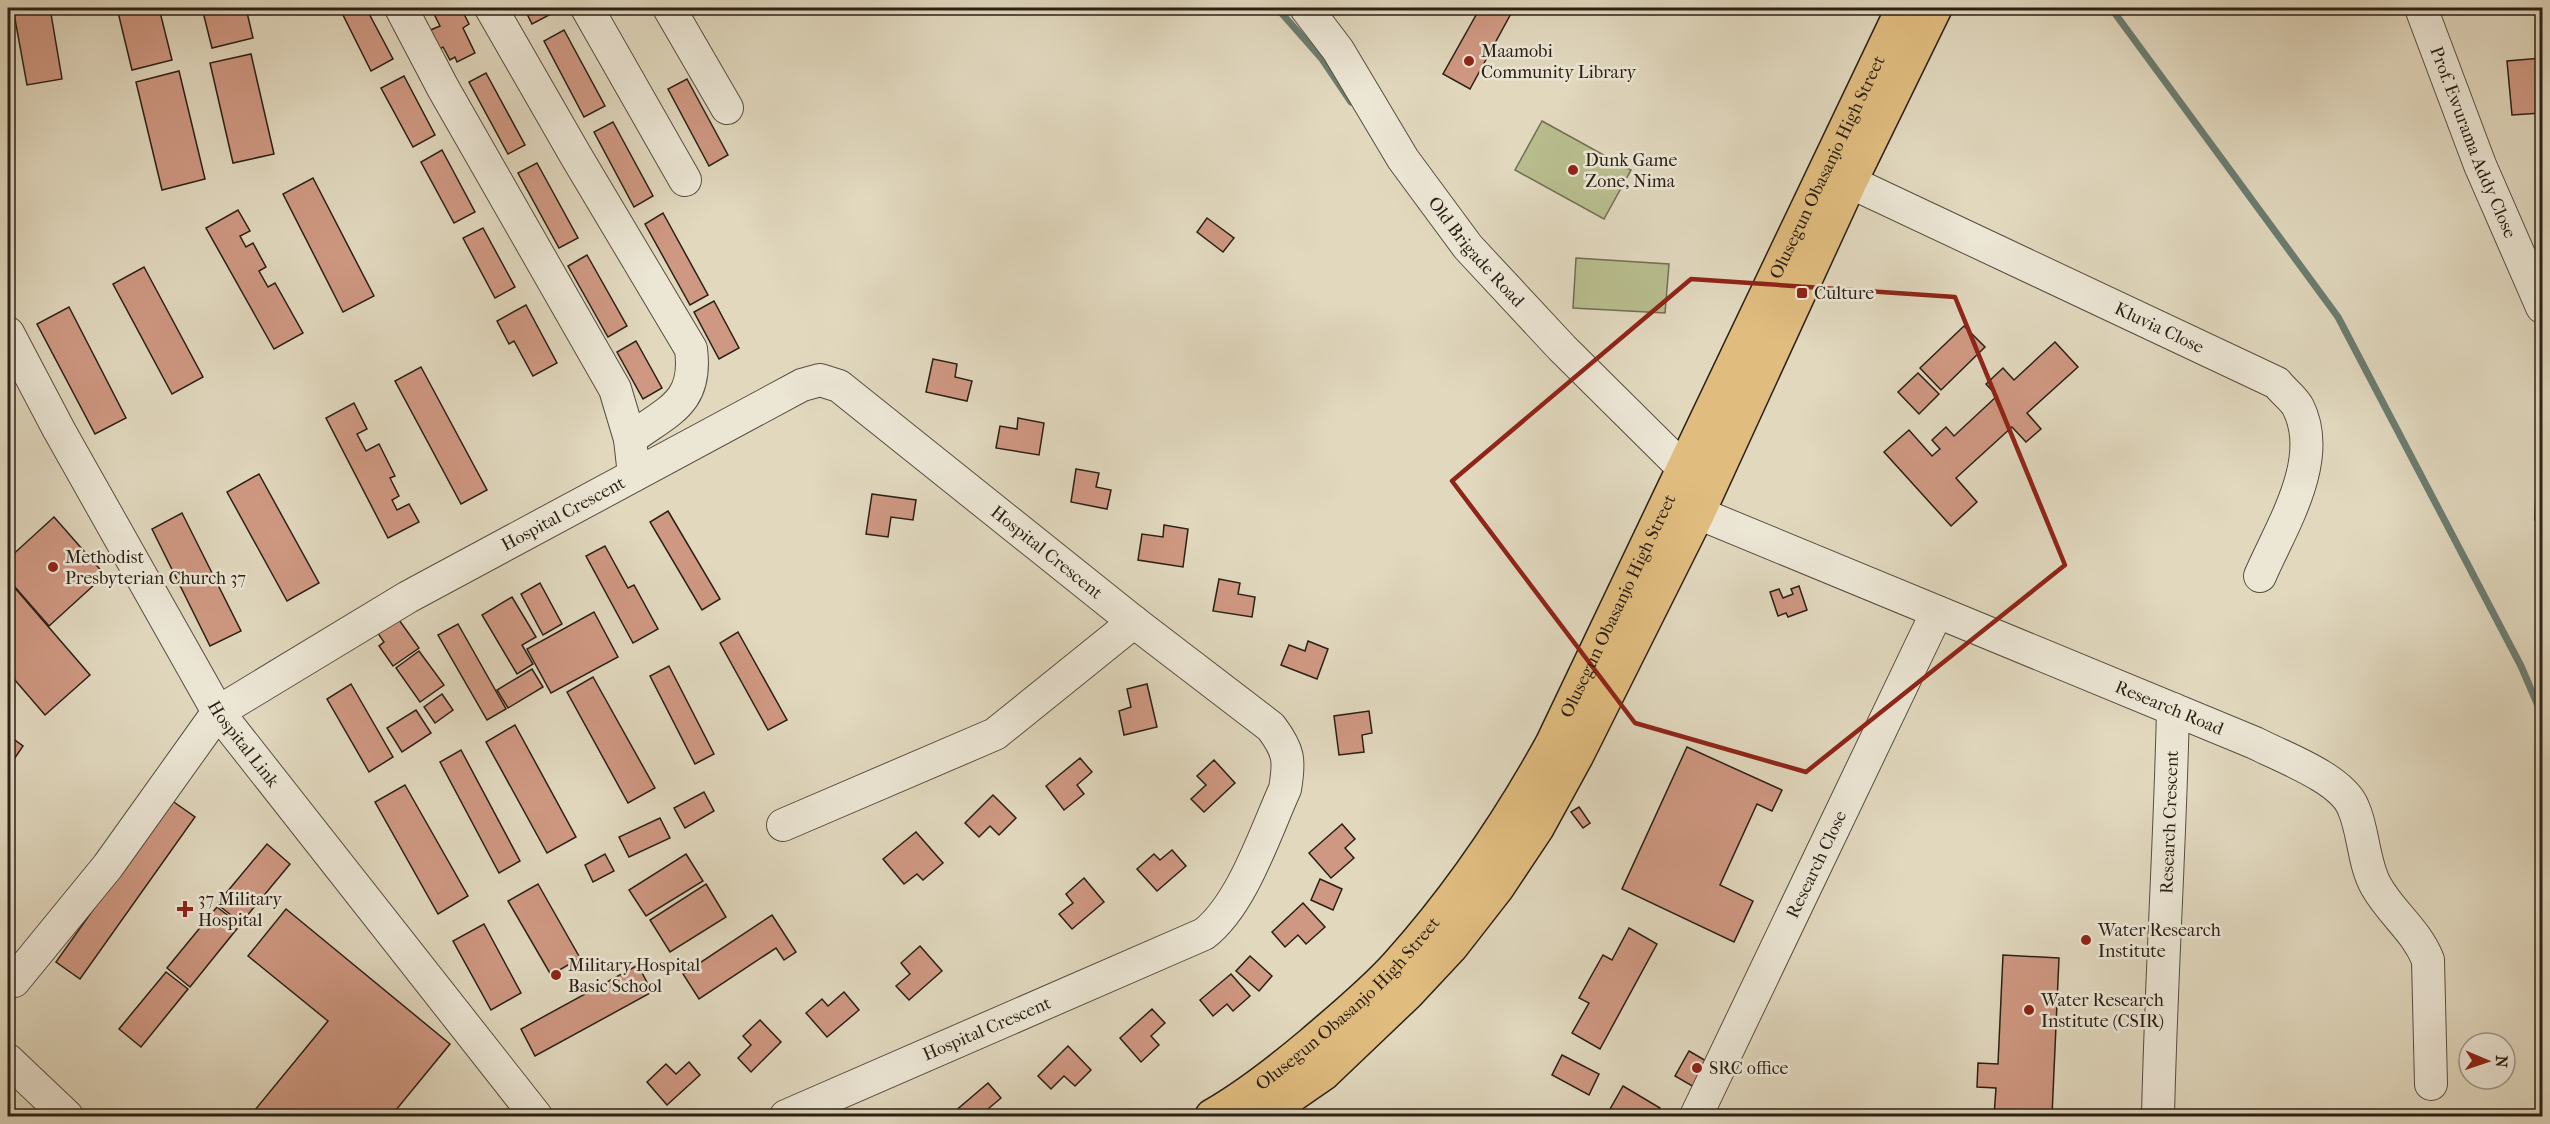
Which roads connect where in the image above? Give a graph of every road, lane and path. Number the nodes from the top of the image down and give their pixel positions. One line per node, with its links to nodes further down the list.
1 (401, 8): 14 (street)
2 (491, 8): 14 (street)
3 (587, 8): 10 (street)
4 (669, 8): 9 (street)
5 (1306, 8): 15 (street, Old Brigade Road)
6 (1903, 8): 15 (main road, Olusegun Obasanjo High Street)
7 (1935, 8): 11 (main road, Olusegun Obasanjo High Street)
8 (2421, 8): 12 (street, Prof. Ewurama Addy Close)
9 (727, 108)
10 (685, 180)
11 (1850, 182): 17 (main road, Olusegun Obasanjo High Street); 18 (street, Kluvia Close)
12 (2542, 308)
13 (8, 333): 22 (street, Hospital Link)
14 (630, 439): 16 (street)
15 (1683, 468): 30 (main road, Olusegun Obasanjo High Street)
16 (634, 475): 20 (street, Hospital Crescent); 22 (street, Hospital Crescent)
17 (1698, 513): 19 (street, Research Road); 31 (main road, Olusegun Obasanjo High Street)
18 (2260, 576)
19 (1937, 612): 21 (street, Research Road); 32 (street, Research Close)
20 (1134, 622): 23 (street); 29 (street, Hospital Crescent)
21 (2173, 709): 26 (street, Research Road); 33 (street, Research Crescent)
22 (218, 712): 24 (street); 28 (street, Hospital Link)
23 (783, 825)
24 (10, 983)
25 (8, 1060): 27 (street)
26 (2431, 1084)
27 (67, 1116)
28 (536, 1116)
29 (786, 1116)
30 (1212, 1116)
31 (1262, 1116)
32 (1696, 1116)
33 (2157, 1116)

